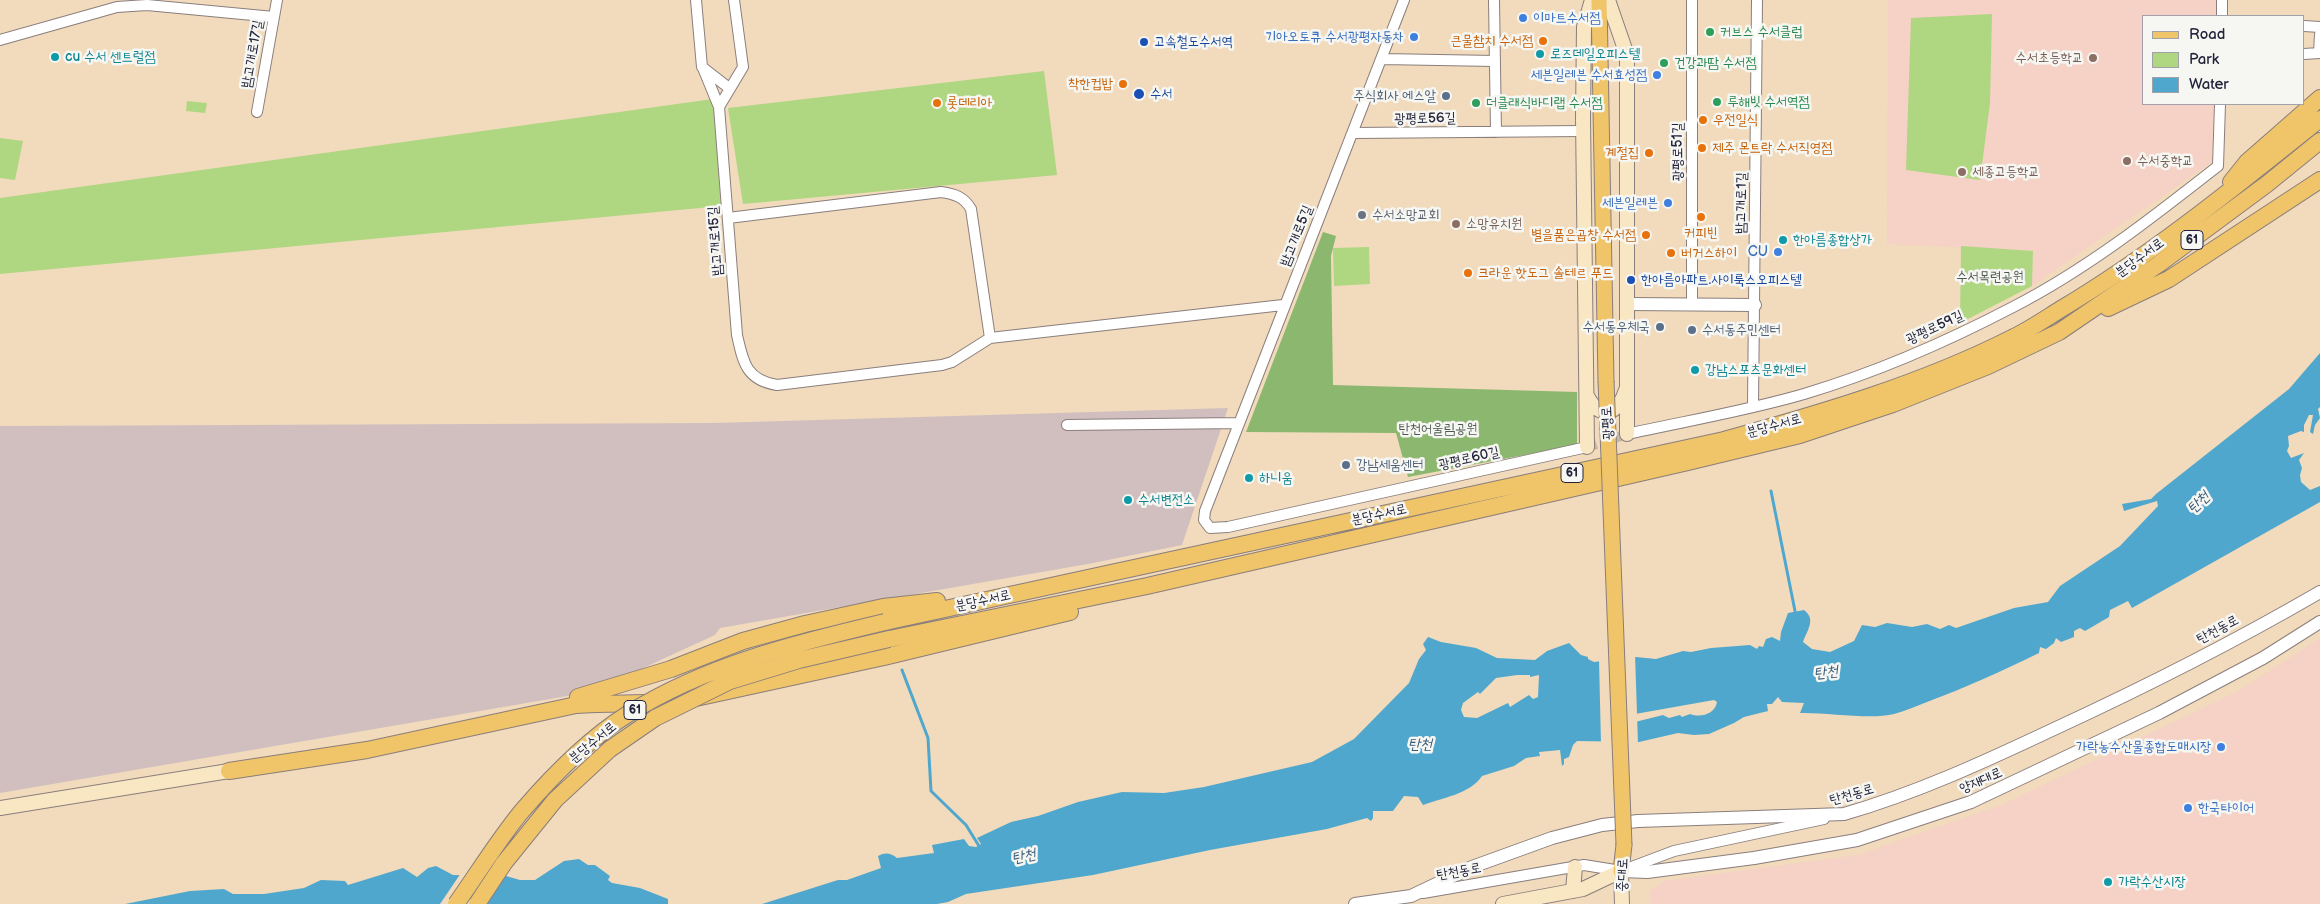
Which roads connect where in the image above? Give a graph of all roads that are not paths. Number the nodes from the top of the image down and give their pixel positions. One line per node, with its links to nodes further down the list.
1 (278, 0): 13 (street, 밤고개로17길)
2 (696, 0): 21 (street)
3 (734, 0): 22 (street)
4 (1404, 0): 19 (street, 밤고개로5길)
5 (1494, 0): 20 (street)
6 (1592, 0): 28 (main road)
7 (1599, 0): 56 (main road, 광평로, bridge)
8 (1608, 0): 35 (main road)
9 (1692, 0): 37 (street, 광평로51길)
10 (1757, 0): 38 (street, 밤고개로1길)
11 (2222, 0): 12 (street)
12 (2222, 15)
13 (274, 17): 17 (street); 26 (street, 밤고개로17길)
14 (2305, 26): 15 (street)
15 (2320, 27)
16 (2320, 34): 18 (street)
17 (0, 40)
18 (2305, 54)
19 (1382, 59): 20 (street); 30 (street, 밤고개로5길)
20 (1495, 61): 29 (street)
21 (702, 67): 22 (street); 25 (street)
22 (729, 88): 25 (street)
23 (2320, 98): 33 (highway)
24 (2220, 105): 43 (street, 광평로59길)
25 (719, 107): 34 (street, 밤고개로15길)
26 (257, 112)
27 (2320, 119): 33 (highway, 분당수서로 / 61)
28 (1583, 131): 29 (street, 광평로56길); 42 (main road)
29 (1496, 132): 30 (street, 광평로56길)
30 (1354, 133): 36 (street, 밤고개로5길)
31 (2320, 141): 39 (highway, 분당수서로 / 61)
32 (2320, 180): 39 (highway)
33 (2214, 204): 51 (highway, 분당수서로 / 61)
34 (728, 218): 40 (street); 40 (street, 밤고개로15길)
35 (1628, 304): 37 (street); 41 (main road)
36 (1283, 305): 40 (street); 44 (street, 밤고개로5길)
37 (1692, 305): 38 (street)
38 (1755, 305): 43 (street, 밤고개로1길)
39 (2059, 332): 49 (highway, 분당수서로 / 61)
40 (990, 338)
41 (1628, 381): 42 (main road); 46 (main road)
42 (1587, 396): 47 (main road)
43 (1753, 406): 46 (street, 광평로59길)
44 (1238, 423): 45 (street); 48 (street, 밤고개로5길)
45 (1067, 425)
46 (1627, 434)
47 (1587, 447): 48 (street, 광평로60길)
48 (1210, 528)
49 (1147, 586): 53 (highway); 62 (highway, 분당수서로 / 61, bridge)
50 (2320, 592): 55 (street, 탄천동로)
51 (884, 614): 53 (highway); 61 (highway, 분당수서로 / 61, bridge)
52 (2320, 622): 58 (street, 양재대로)
53 (229, 771): 54 (main road)
54 (0, 808)
55 (1844, 814): 58 (street, 탄천동로); 60 (street)
56 (1624, 845): 58 (main road, 중대로)
57 (1575, 867): 58 (street, 탄천동로); 59 (main road); 60 (street, 탄천동로)
58 (1621, 871): 59 (main road); 65 (main road, 중대로)
59 (1573, 891): 64 (main road)
60 (1410, 896): 63 (street, 탄천동로)
61 (456, 904)
62 (477, 904)
63 (1355, 904)
64 (1503, 904)
65 (1622, 904)

